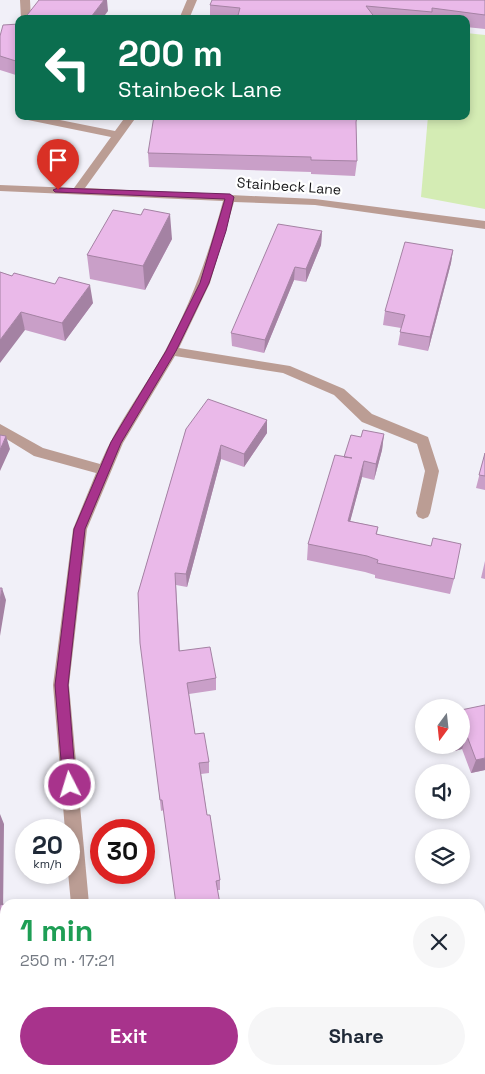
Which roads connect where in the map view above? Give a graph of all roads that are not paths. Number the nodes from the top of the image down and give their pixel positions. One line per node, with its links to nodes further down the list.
1 (25, 0): 3 (street)
2 (192, 0): 4 (street)
3 (26, 15)
4 (186, 15)
5 (43, 120): 7 (street)
6 (129, 120): 7 (street)
7 (118, 135): 9 (street)
8 (0, 188): 9 (street, Stainbeck Lane)
9 (77, 192): 10 (street, Stainbeck Lane)
10 (230, 197): 11 (street, Stainbeck Lane); 12 (street)
11 (485, 225)
12 (171, 351): 14 (street); 15 (street)
13 (0, 429): 14 (street)
14 (104, 470): 16 (street)
15 (423, 512)
16 (80, 899)

